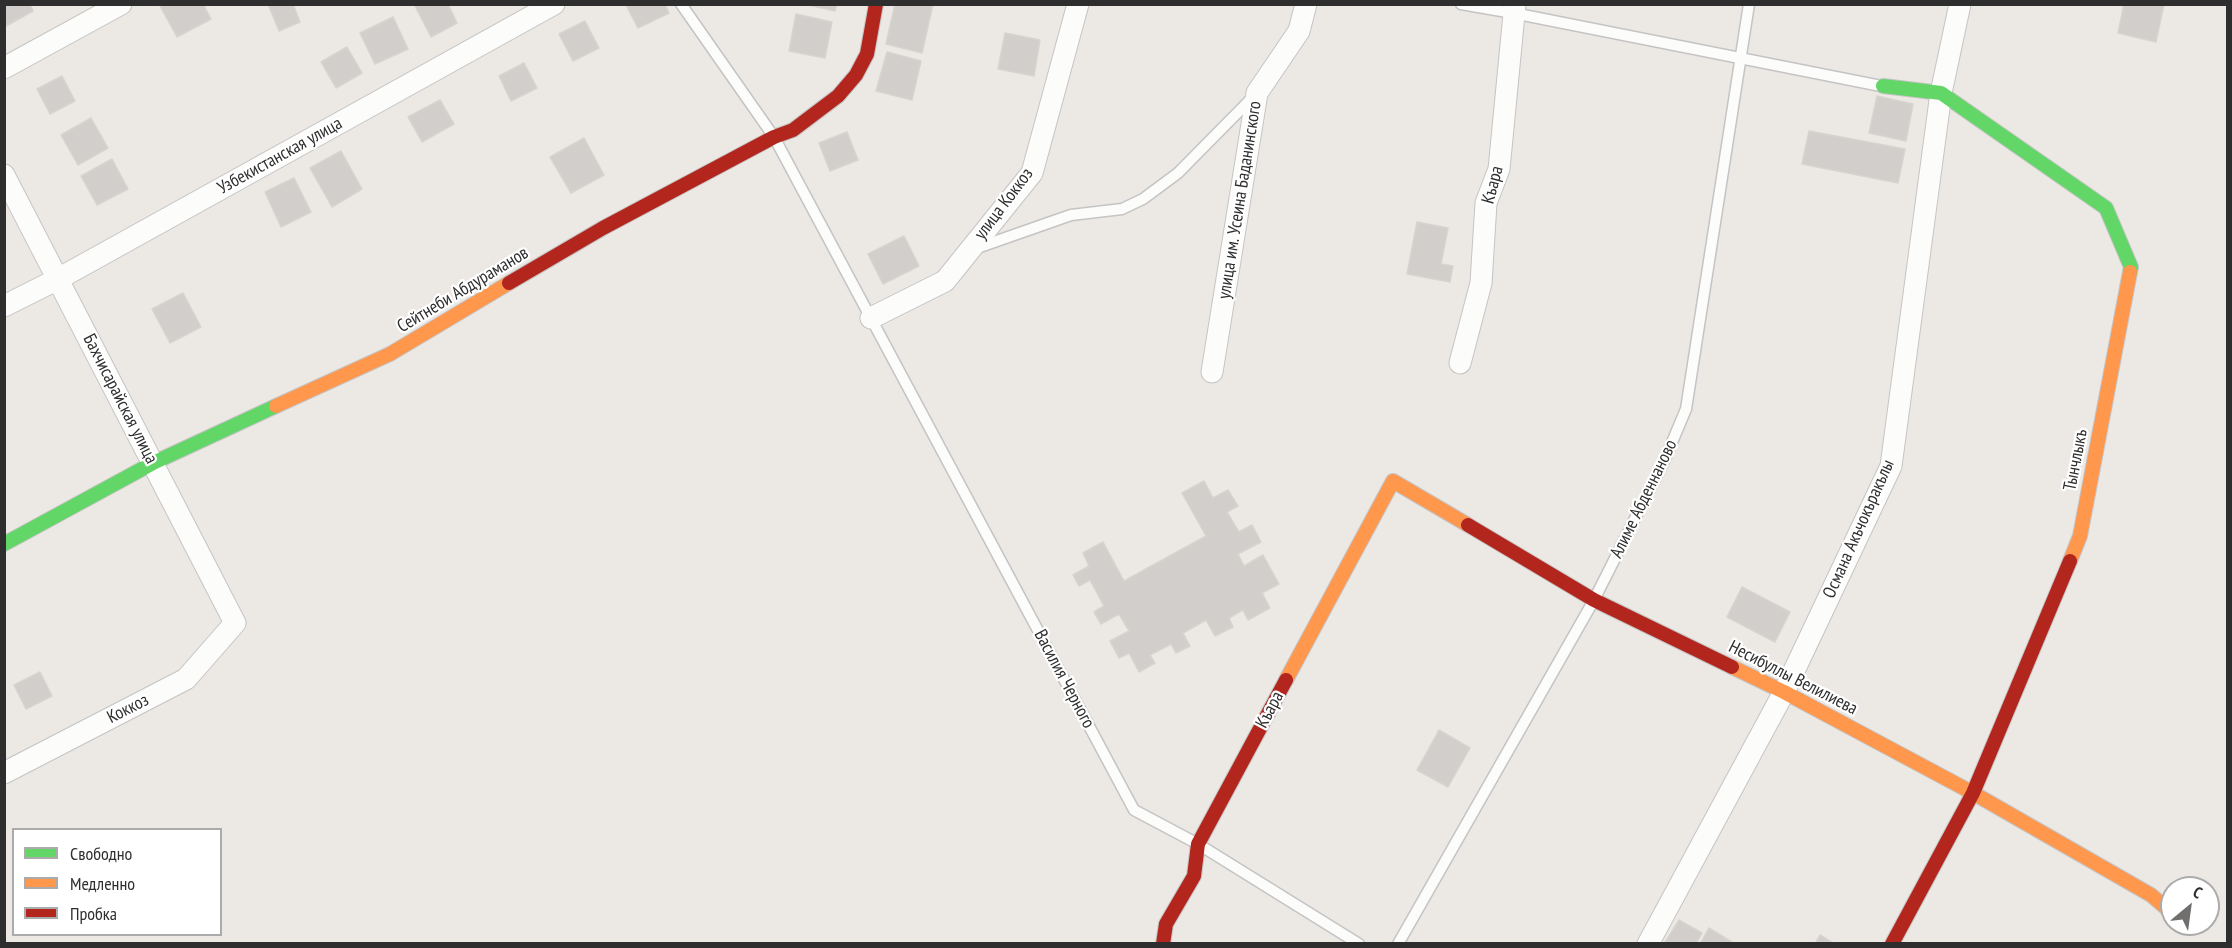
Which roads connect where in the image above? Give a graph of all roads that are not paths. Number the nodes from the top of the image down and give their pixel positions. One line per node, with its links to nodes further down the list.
1 (121, 4): 12 (street)
2 (554, 4): 19 (street, Узбекистанская улица)
3 (681, 4): 16 (lane, Василия Черного)
4 (876, 4): 16 (street, Сейтнеби Абдураманов)
5 (1078, 4): 18 (street, улица Коккоз)
6 (1306, 4): 14 (street, улица им. Усеина Баданинского)
7 (1461, 4): 10 (lane)
8 (1749, 4): 11 (lane, Алиме Абденнаново)
9 (1960, 4): 15 (street, Османа Акъчокъракълы)
10 (1514, 9): 11 (lane); 22 (street, Къара)
11 (1740, 57): 13 (lane); 27 (lane, Алиме Абденнаново)
12 (4, 68)
13 (1882, 86): 15 (street, Тынчлыкъ)
14 (1257, 93): 18 (lane); 23 (street, улица им. Усеина Баданинского)
15 (1941, 93): 29 (street, Османа Акъчокъракълы); 31 (street, Тынчлыкъ)
16 (774, 138): 21 (lane, Василия Черного); 24 (street, Сейтнеби Абдураманов)
17 (4, 175): 19 (street, Бахчисарайская улица)
18 (968, 251): 21 (street, улица Коккоз)
19 (58, 279): 20 (street, Узбекистанская улица); 24 (street, Бахчисарайская улица)
20 (4, 306)
21 (871, 318): 32 (lane, Василия Черного)
22 (1460, 363)
23 (1212, 372)
24 (153, 463): 26 (street, Сейтнеби Абдураманов); 28 (street, Бахчисарайская улица)
25 (1393, 481): 27 (street, Несибуллы Велилиева); 32 (street, Къара)
26 (4, 544)
27 (1594, 600): 29 (street, Несибуллы Велилиева); 36 (lane, Алиме Абденнаново)
28 (235, 623): 30 (street, Коккоз)
29 (1784, 692): 31 (street, Несибуллы Велилиева); 37 (street, Османа Акъчокъракълы)
30 (4, 773)
31 (1972, 793): 33 (street, Несибуллы Велилиева); 38 (street, Тынчлыкъ)
32 (1198, 844): 34 (street, Къара); 35 (lane, Василия Черного)
33 (2160, 903)
34 (1163, 944)
35 (1359, 944)
36 (1398, 944)
37 (1648, 944)
38 (1892, 944)

